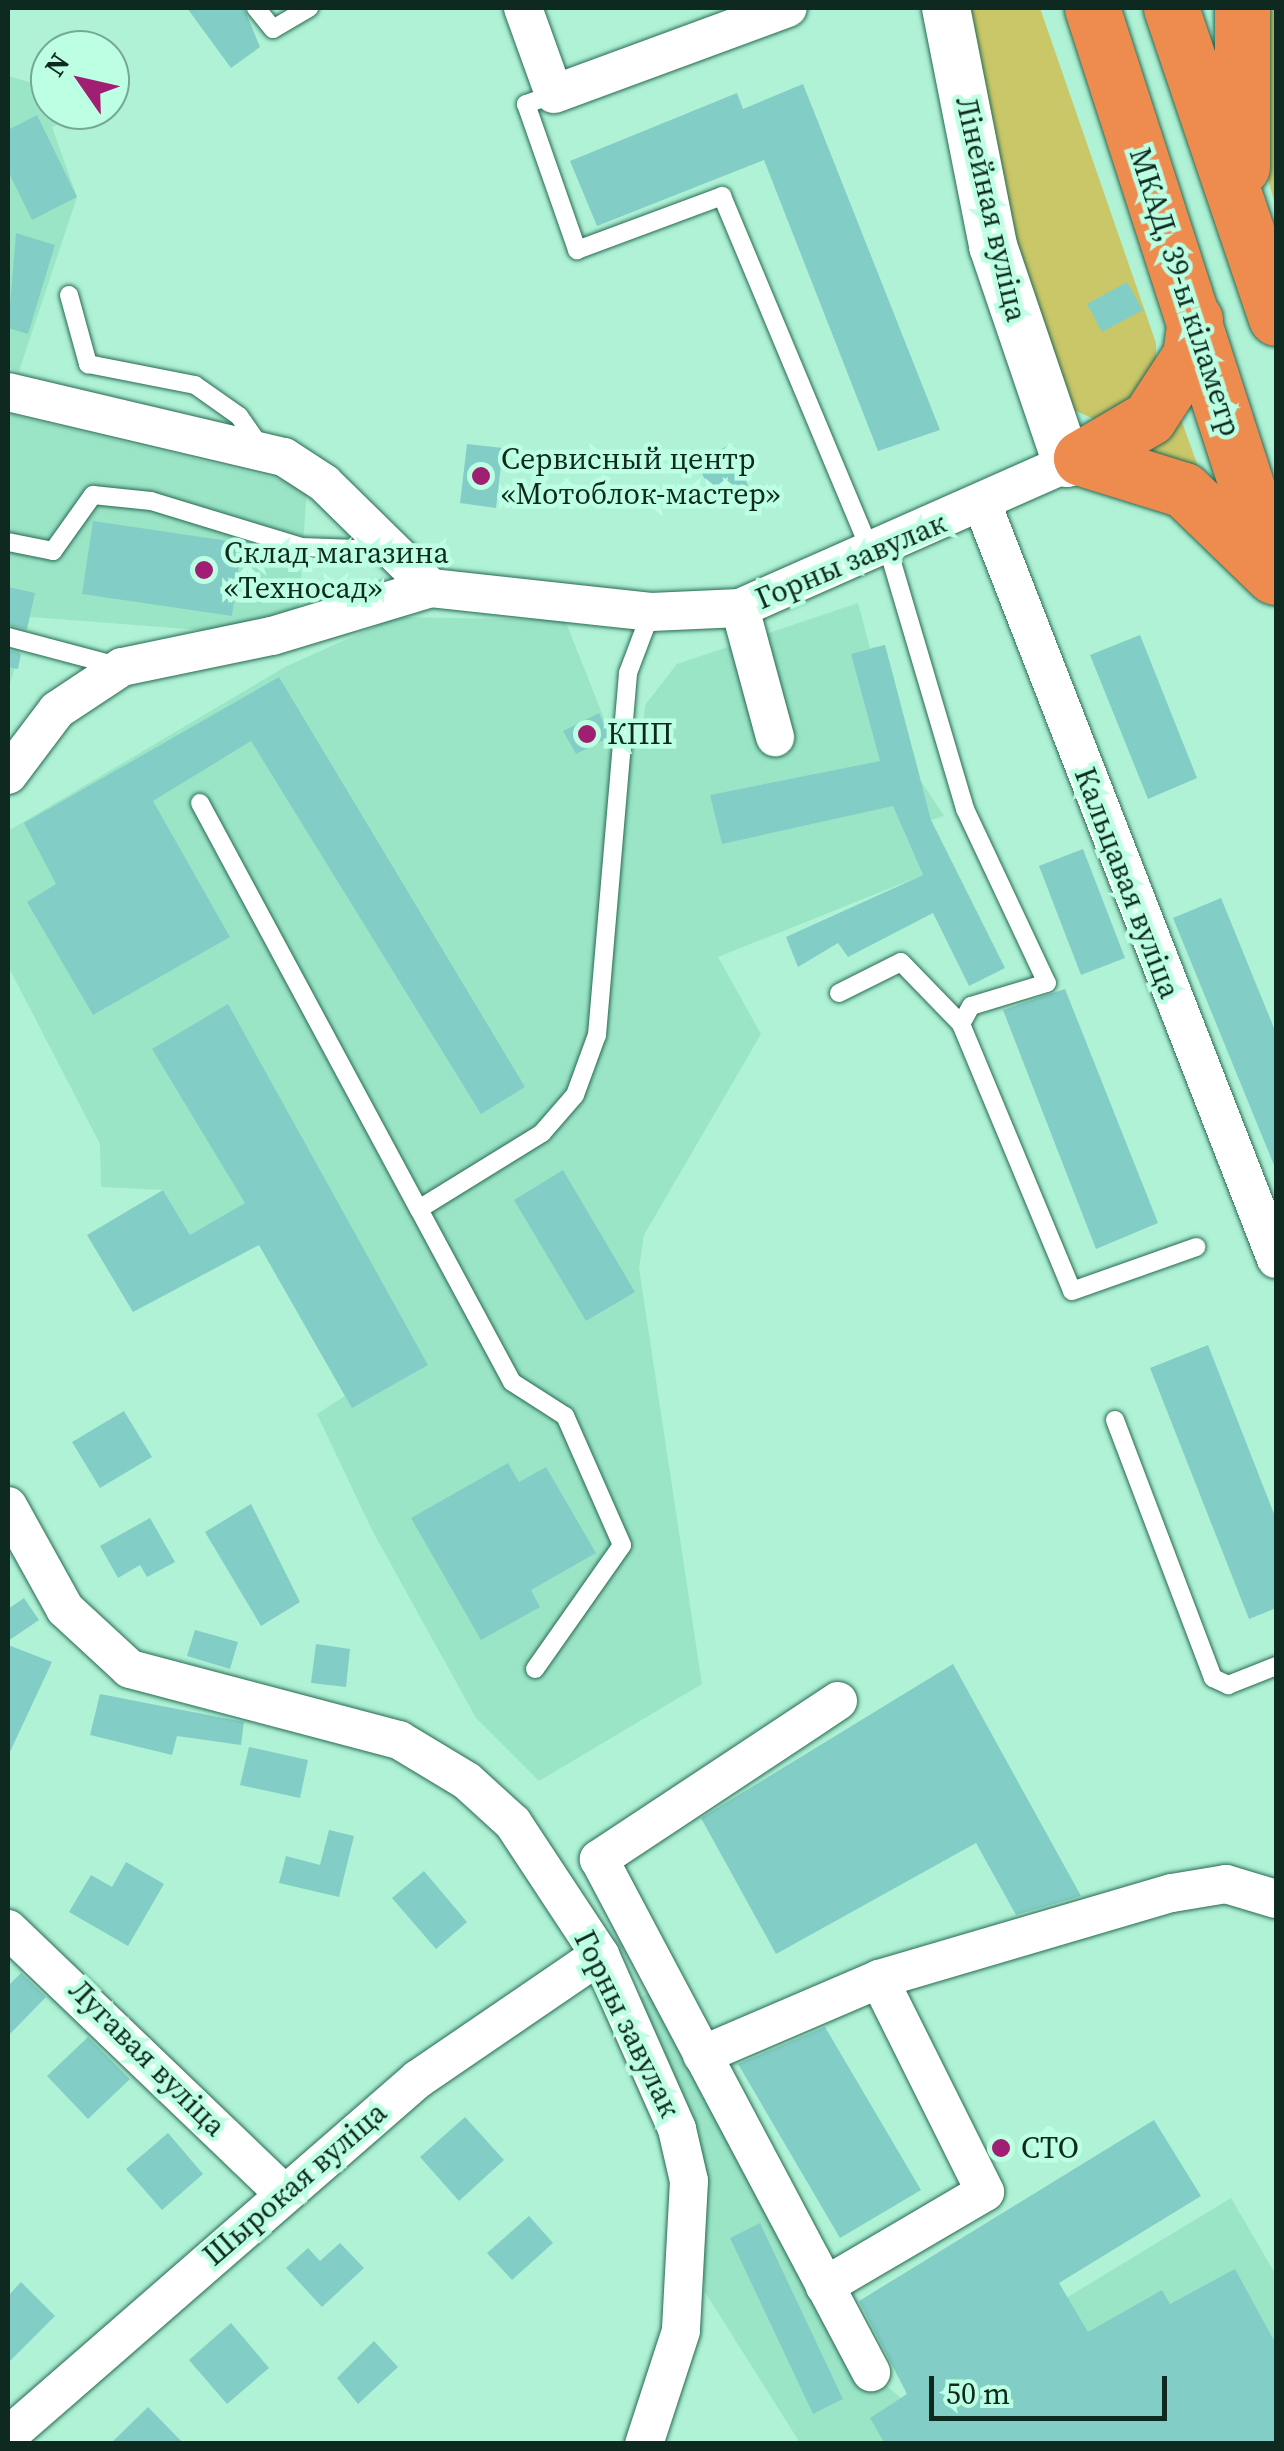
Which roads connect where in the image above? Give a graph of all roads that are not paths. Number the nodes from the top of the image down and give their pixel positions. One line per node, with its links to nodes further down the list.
1 (256, 8): 2 (lane)
2 (309, 8)
3 (523, 8): 9 (street)
4 (788, 8): 9 (street)
5 (946, 8): 16 (street, Лінейная вуліца)
6 (1092, 8): 13 (highway, МКАД, 39-ы кіламетр)
7 (1171, 8): 10 (highway)
8 (1242, 8): 10 (highway)
9 (554, 94): 19 (lane)
10 (1247, 235): 12 (highway)
11 (70, 295): 15 (lane)
12 (1276, 318)
13 (1195, 319): 16 (highway); 21 (highway, МКАД, 39-ы кіламетр)
14 (8, 392): 15 (street)
15 (264, 451): 20 (street)
16 (1074, 460): 17 (street, Горны завулак); 21 (highway)
17 (983, 506): 19 (street, Горны завулак); 34 (street, Кальцавая вуліца)
18 (8, 542): 20 (lane)
19 (878, 546): 23 (street, Горны завулак); 31 (lane)
20 (390, 550): 22 (street)
21 (1276, 579)
22 (431, 588): 24 (street, Горны завулак); 26 (street, Горны завулак)
23 (740, 608): 24 (street, Горны завулак); 27 (street)
24 (652, 612): 32 (lane)
25 (8, 637): 26 (lane)
26 (122, 667): 28 (street, Горны завулак)
27 (775, 736)
28 (8, 774)
29 (200, 803): 32 (lane)
30 (838, 994): 31 (lane)
31 (961, 1024): 33 (lane)
32 (418, 1209): 38 (lane)
33 (1196, 1247)
34 (1276, 1259)
35 (1115, 1420): 37 (lane)
36 (8, 1506): 42 (street, Горны завулак)
37 (1276, 1666)
38 (535, 1669)
39 (838, 1701): 44 (street)
40 (1276, 1899): 43 (street)
41 (8, 1929): 45 (street, Лугавая вуліца)
42 (600, 1955): 45 (street, Шырокая вуліца); 49 (street, Горны завулак)
43 (878, 1979): 44 (street); 46 (street)
44 (702, 2055): 46 (street)
45 (282, 2192): 48 (street, Шырокая вуліца)
46 (825, 2286): 47 (street)
47 (870, 2372)
48 (10, 2430)
49 (644, 2444)

